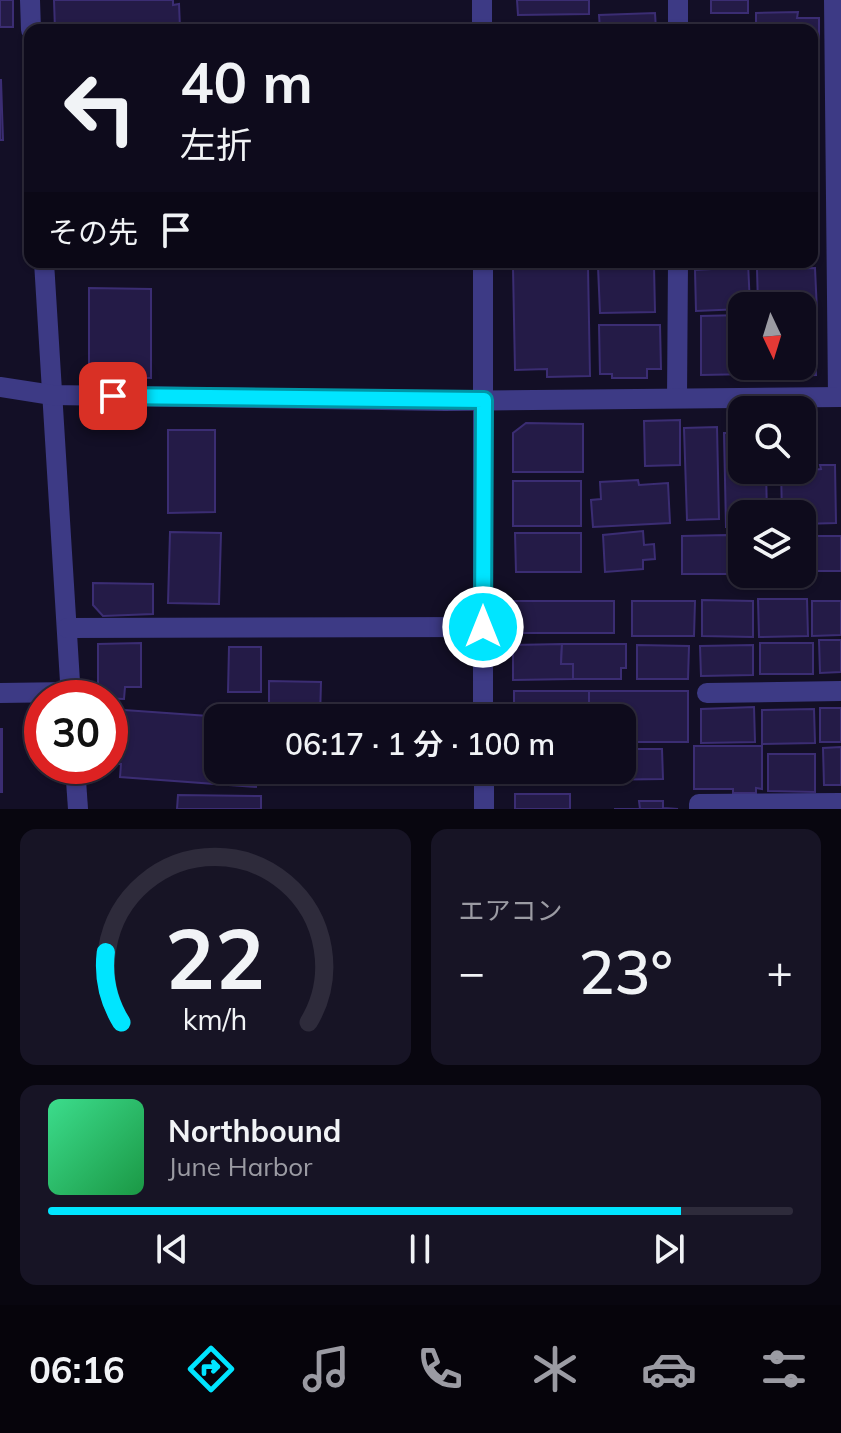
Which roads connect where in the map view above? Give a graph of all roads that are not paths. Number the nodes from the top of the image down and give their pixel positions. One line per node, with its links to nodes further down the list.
1 (30, 0): 5 (street)
2 (482, 0): 6 (street)
3 (678, 0): 7 (street)
4 (834, 0): 13 (street)
5 (31, 24)
6 (482, 24)
7 (678, 24)
8 (44, 268): 12 (street)
9 (483, 268): 15 (street)
10 (678, 268): 14 (street)
11 (0, 387): 12 (street)
12 (52, 395): 15 (street); 17 (street)
13 (840, 397): 14 (street)
14 (677, 398): 15 (street)
15 (484, 400): 16 (street)
16 (483, 627): 17 (street); 23 (street)
17 (67, 628): 18 (street)
18 (70, 680)
19 (841, 691): 21 (street)
20 (0, 693): 22 (street)
21 (707, 693)
22 (24, 694)
23 (483, 704)
24 (76, 784): 27 (street)
25 (484, 784): 28 (street)
26 (841, 803): 29 (street)
27 (78, 809)
28 (484, 809)
29 (699, 809)

